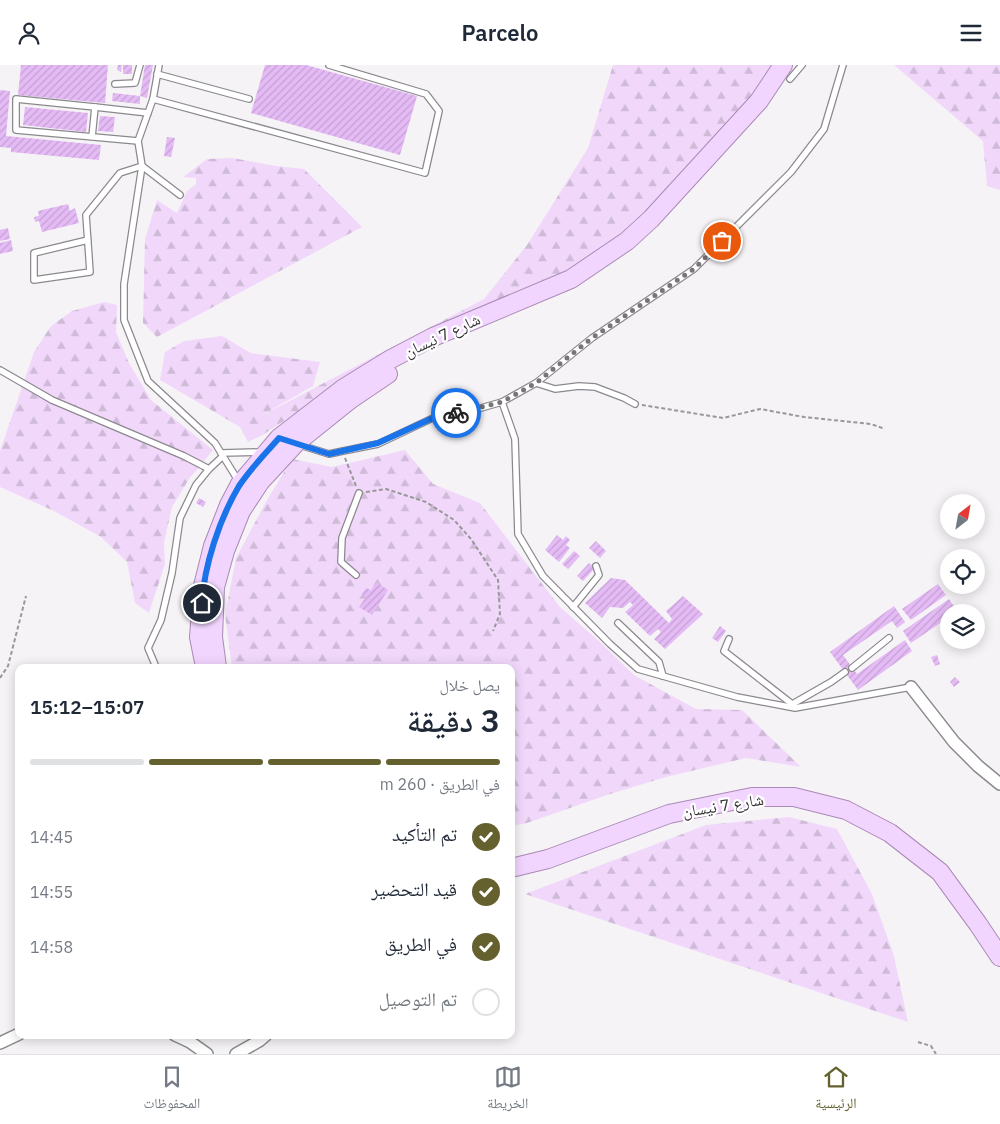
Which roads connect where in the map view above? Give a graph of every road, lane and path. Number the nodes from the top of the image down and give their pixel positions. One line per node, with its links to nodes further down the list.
1 (140, 65): 8 (lane)
2 (159, 65): 7 (lane)
3 (329, 65): 9 (lane)
4 (802, 65): 6 (lane)
5 (843, 65): 19 (lane)
6 (790, 70): 23 (main road, شارع 7 نيسان); 24 (main road, شارع 7 نيسان)
7 (157, 74): 9 (lane); 10 (lane)
8 (115, 84)
9 (153, 99): 12 (lane)
10 (249, 99)
11 (94, 107): 12 (lane); 13 (lane); 13 (lane)
12 (148, 113): 14 (lane)
13 (92, 137): 14 (lane)
14 (138, 141): 15 (lane)
15 (142, 166): 16 (lane); 17 (lane); 26 (lane)
16 (180, 195)
17 (88, 240): 17 (lane)
18 (0, 370): 27 (lane)
19 (536, 383): 20 (lane); 21 (lane)
20 (502, 402): 25 (lane); 33 (lane)
21 (635, 404): 22 (path)
22 (885, 429)
23 (296, 443): 24 (lane); 25 (lane); 40 (main road, شارع 7 نيسان)
24 (274, 445): 26 (lane); 28 (main road, شارع 7 نيسان)
25 (343, 451): 29 (path)
26 (222, 454): 27 (lane); 28 (lane)
27 (209, 469): 38 (lane)
28 (240, 484): 39 (main road, شارع 7 نيسان)
29 (359, 493): 31 (lane); 35 (path)
30 (596, 566): 33 (lane)
31 (356, 575)
32 (26, 596): 44 (path)
33 (573, 607): 43 (lane)
34 (618, 623): 43 (lane)
35 (493, 631)
36 (889, 638): 41 (lane)
37 (729, 639): 46 (lane)
38 (155, 664)
39 (204, 664)
40 (217, 664)
41 (852, 668)
42 (845, 672): 46 (lane)
43 (663, 676): 46 (lane)
44 (0, 678)
45 (911, 687): 46 (lane); 47 (street)
46 (789, 705)
47 (1000, 784)
48 (515, 856): 50 (main road, شارع 7 نيسان)
49 (515, 867): 51 (main road, شارع 7 نيسان)
50 (1000, 937)
51 (1000, 957)
52 (15, 1036): 56 (street)
53 (185, 1039): 57 (street)
54 (261, 1039): 58 (street)
55 (918, 1041): 59 (path)
56 (0, 1043)
57 (207, 1054)
58 (236, 1054)
59 (936, 1054)

